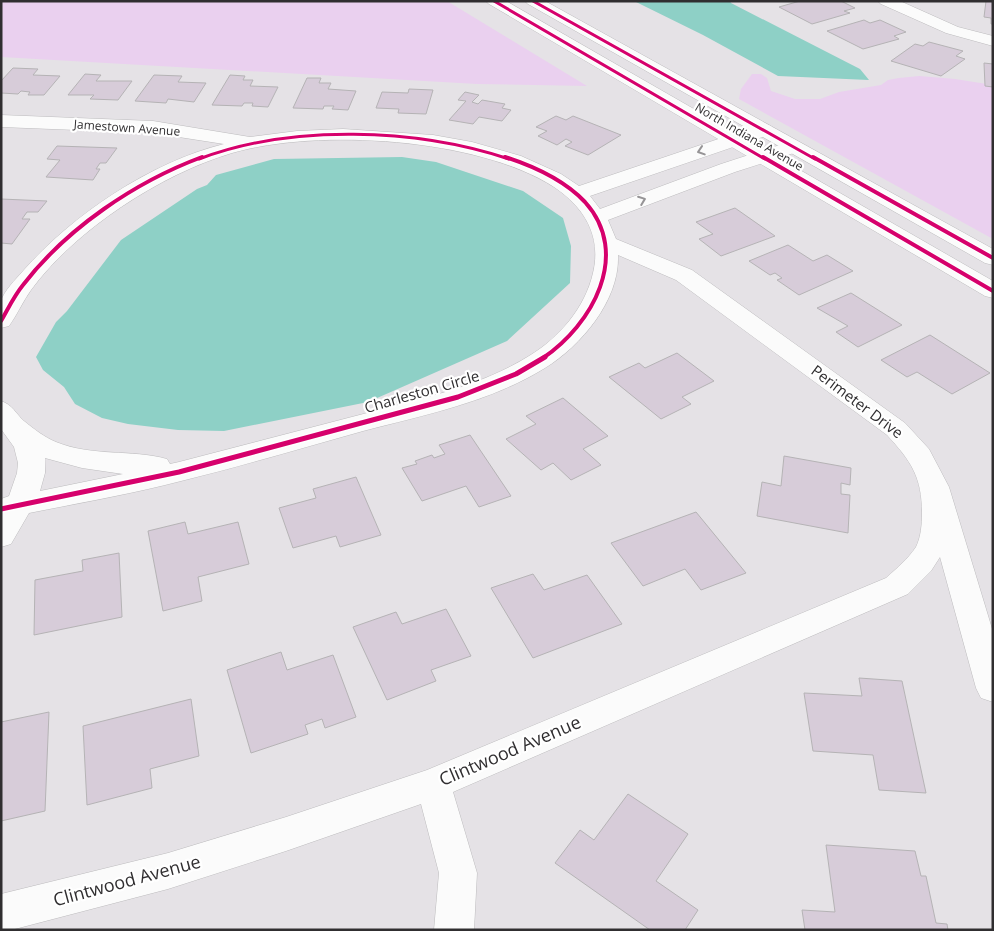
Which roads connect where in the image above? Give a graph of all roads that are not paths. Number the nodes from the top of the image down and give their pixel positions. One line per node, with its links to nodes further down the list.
1 (494, 1): 7 (street, North Indiana Avenue)
2 (533, 1): 6 (street, North Indiana Avenue)
3 (886, 1): 4 (street)
4 (993, 40)
5 (1, 121): 8 (street, Jamestown Avenue)
6 (764, 130): 7 (street); 9 (street, North Indiana Avenue)
7 (734, 140): 10 (street, North Indiana Avenue); 11 (street, one-way to 11)
8 (253, 142): 11 (street, Charleston Circle); 15 (street, Charleston Circle)
9 (793, 146): 10 (street); 14 (street, North Indiana Avenue)
10 (763, 157): 12 (street, one-way to 10); 16 (street, North Indiana Avenue)
11 (576, 194): 12 (street, Charleston Circle)
12 (597, 217): 13 (street, Charleston Circle)
13 (607, 243): 19 (street, Charleston Circle); 20 (street, Perimeter Drive)
14 (993, 258)
15 (12, 285): 17 (street, Charleston Circle)
16 (993, 291)
17 (1, 321)
18 (9, 420): 19 (street, Charleston Circle); 21 (street)
19 (209, 464): 21 (street, Charleston Circle)
20 (935, 487): 23 (street, Perimeter Drive); 24 (street, Clintwood Avenue)
21 (10, 508): 22 (street)
22 (1, 536)
23 (993, 688)
24 (433, 784): 25 (street, Clintwood Avenue); 26 (street)
25 (1, 913)
26 (454, 930)

